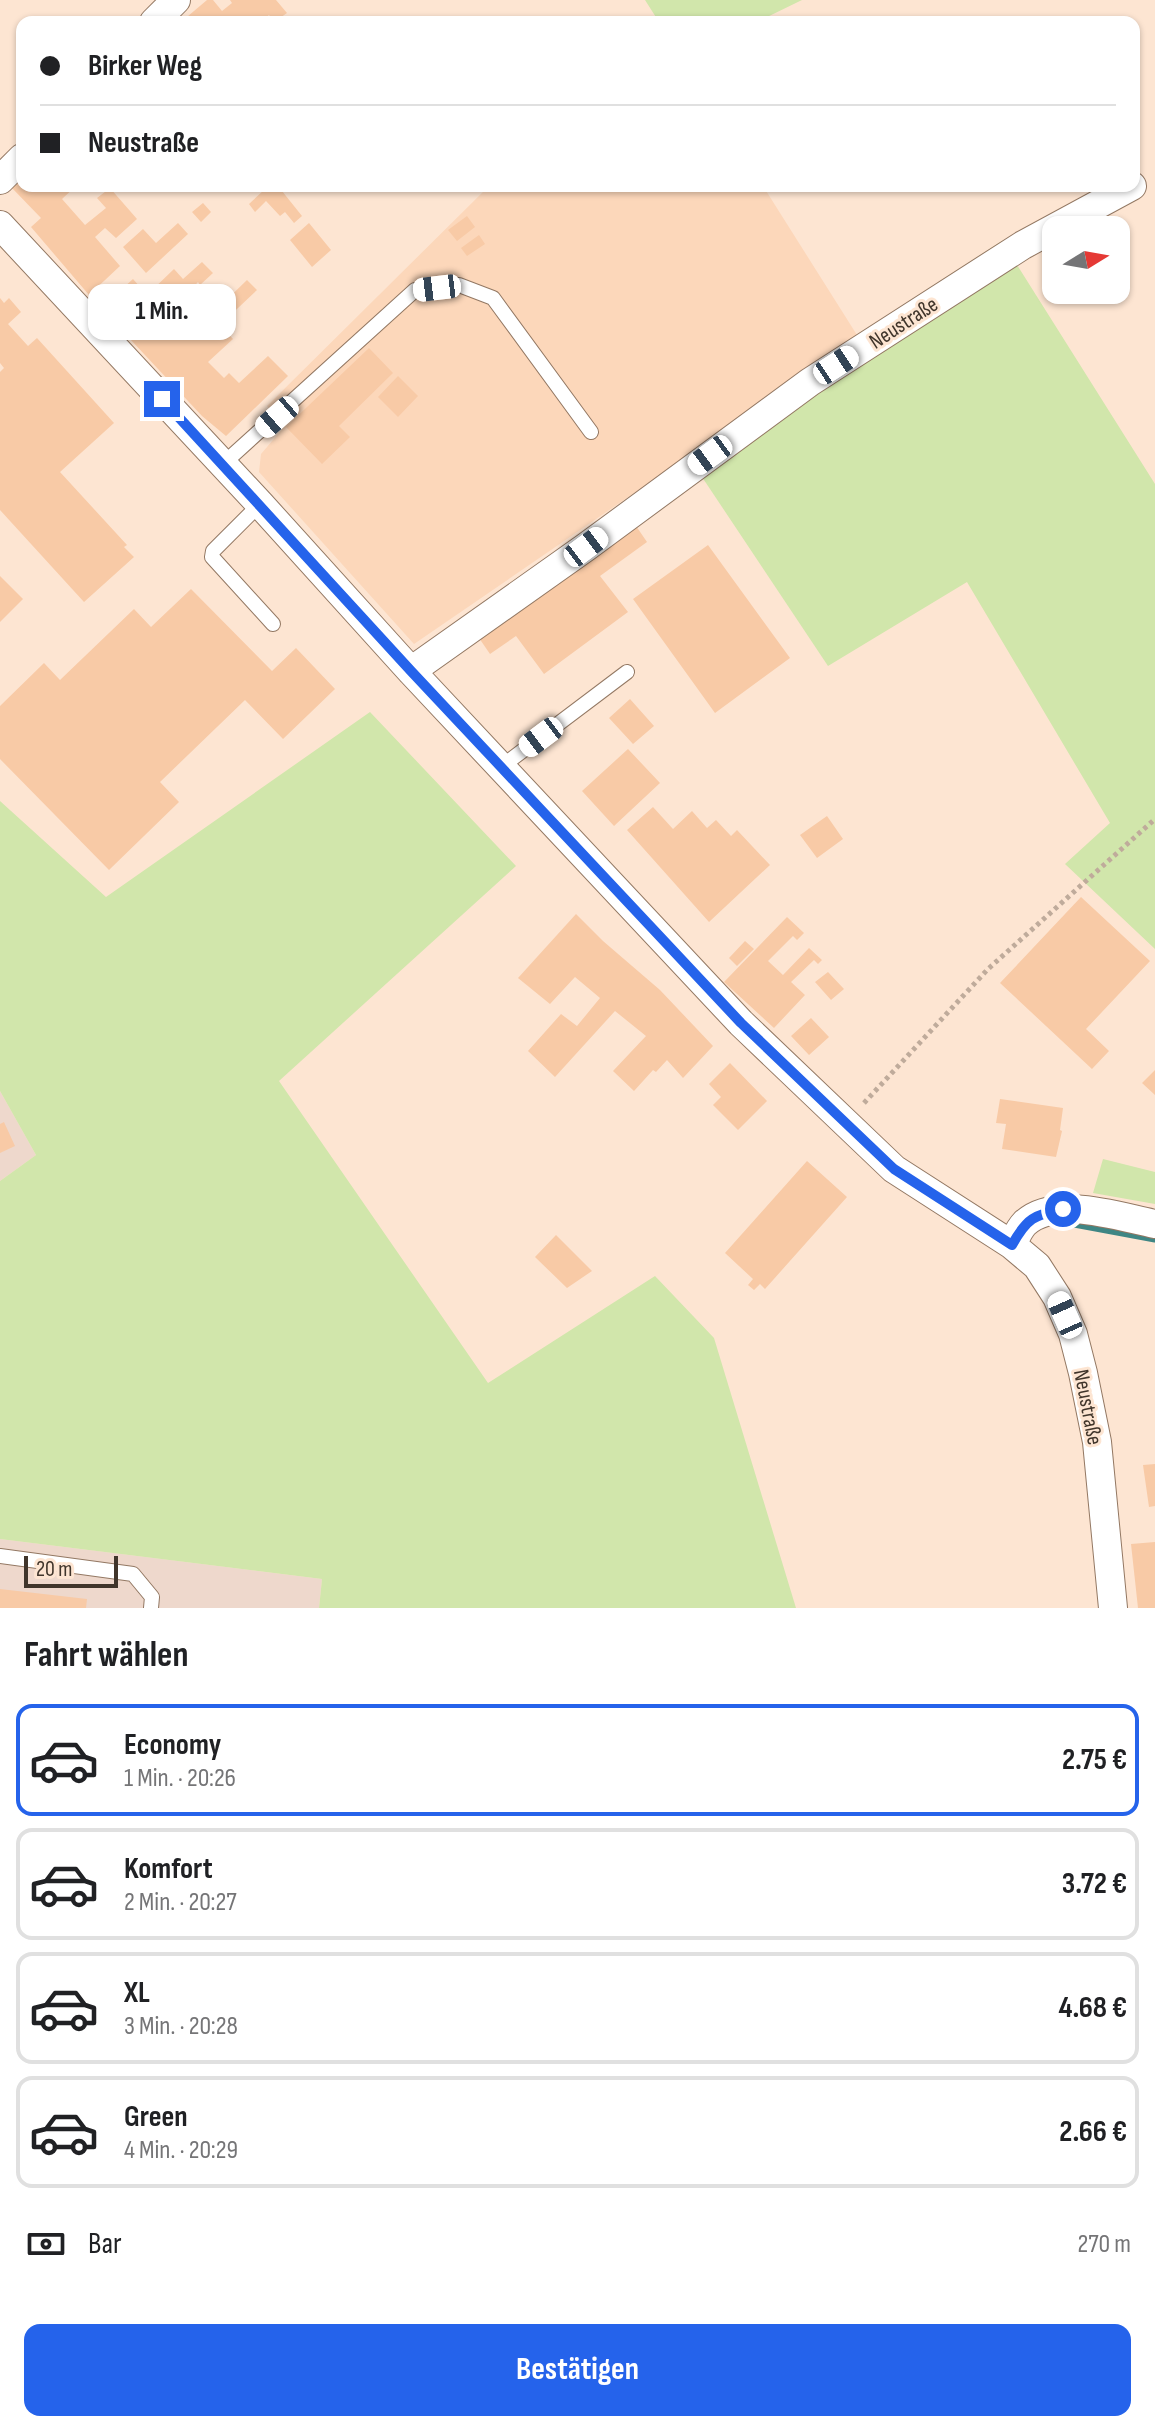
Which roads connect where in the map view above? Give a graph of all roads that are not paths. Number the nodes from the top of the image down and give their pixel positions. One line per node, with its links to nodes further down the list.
1 (176, 0): 2 (street)
2 (160, 16)
3 (16, 164): 4 (street)
4 (0, 180)
5 (1120, 192): 11 (street, Neustraße)
6 (0, 225): 8 (street, Neustraße)
7 (591, 432): 8 (lane)
8 (223, 464): 9 (street, Neustraße)
9 (260, 504): 10 (lane); 11 (street, Neustraße)
10 (273, 624)
11 (411, 671): 13 (street, Neustraße)
12 (627, 672): 13 (lane)
13 (501, 767): 15 (street, Neustraße)
14 (1155, 1224): 15 (street)
15 (1012, 1245): 18 (street, Neustraße)
16 (0, 1556): 17 (lane)
17 (151, 1608)
18 (1113, 1608)

